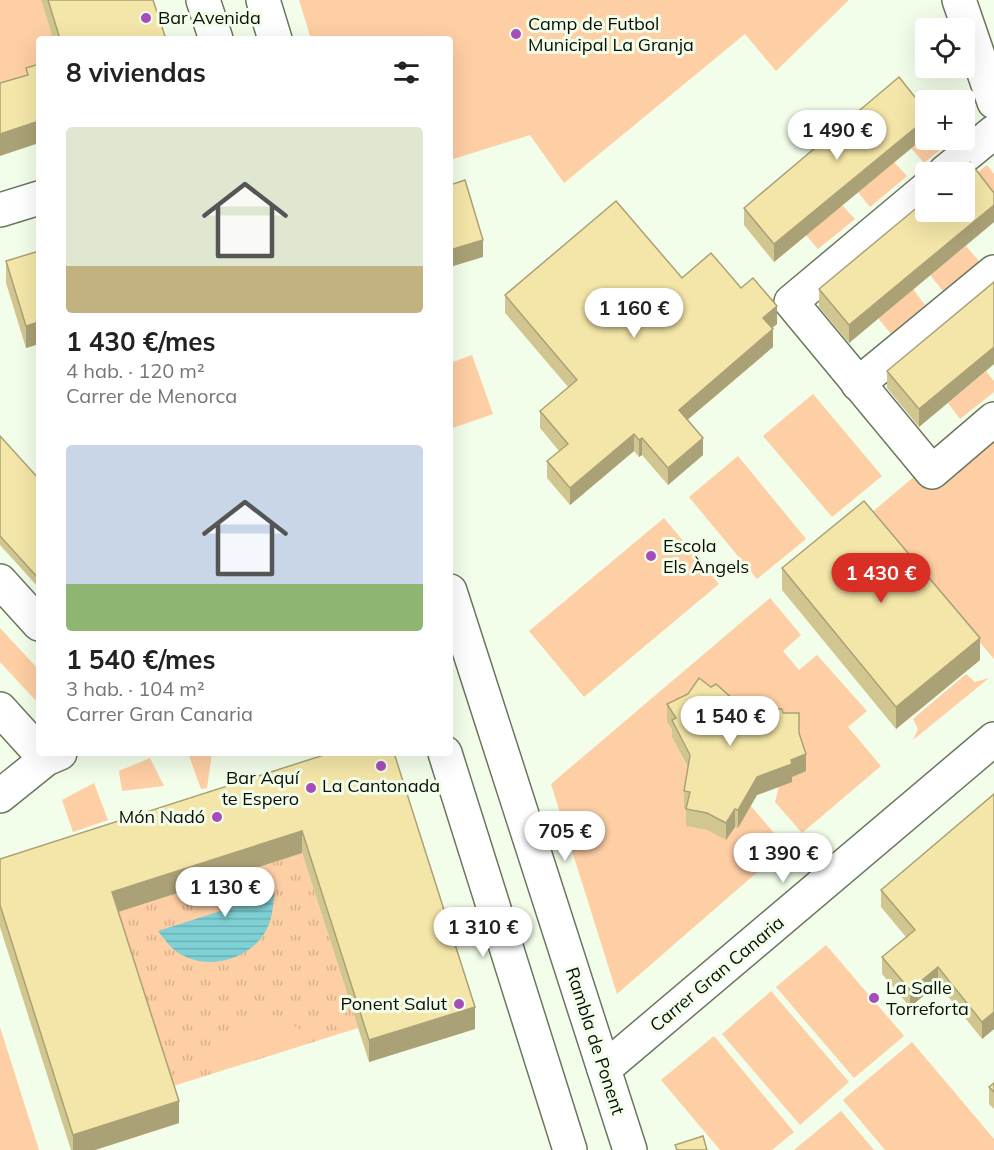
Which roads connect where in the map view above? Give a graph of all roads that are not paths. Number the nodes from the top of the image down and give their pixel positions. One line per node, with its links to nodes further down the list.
1 (203, 0): 4 (street)
2 (262, 0): 5 (street)
3 (959, 0): 6 (street)
4 (215, 36)
5 (274, 36)
6 (994, 102)
7 (994, 132): 8 (street)
8 (957, 162)
9 (915, 198): 13 (street)
10 (36, 199): 11 (street)
11 (0, 210)
12 (994, 272): 13 (street)
13 (858, 384): 14 (street)
14 (994, 419)
15 (0, 581): 17 (street)
16 (453, 610): 18 (street, Rambla de Ponent)
17 (36, 621)
18 (461, 662): 25 (street, Rambla de Ponent)
19 (0, 709): 21 (street)
20 (994, 739): 25 (street, Carrer Gran Canaria)
21 (36, 744)
22 (44, 756): 24 (street)
23 (446, 756): 26 (street)
24 (0, 796)
25 (604, 1069): 27 (street, Rambla de Ponent)
26 (570, 1150)
27 (630, 1150)

